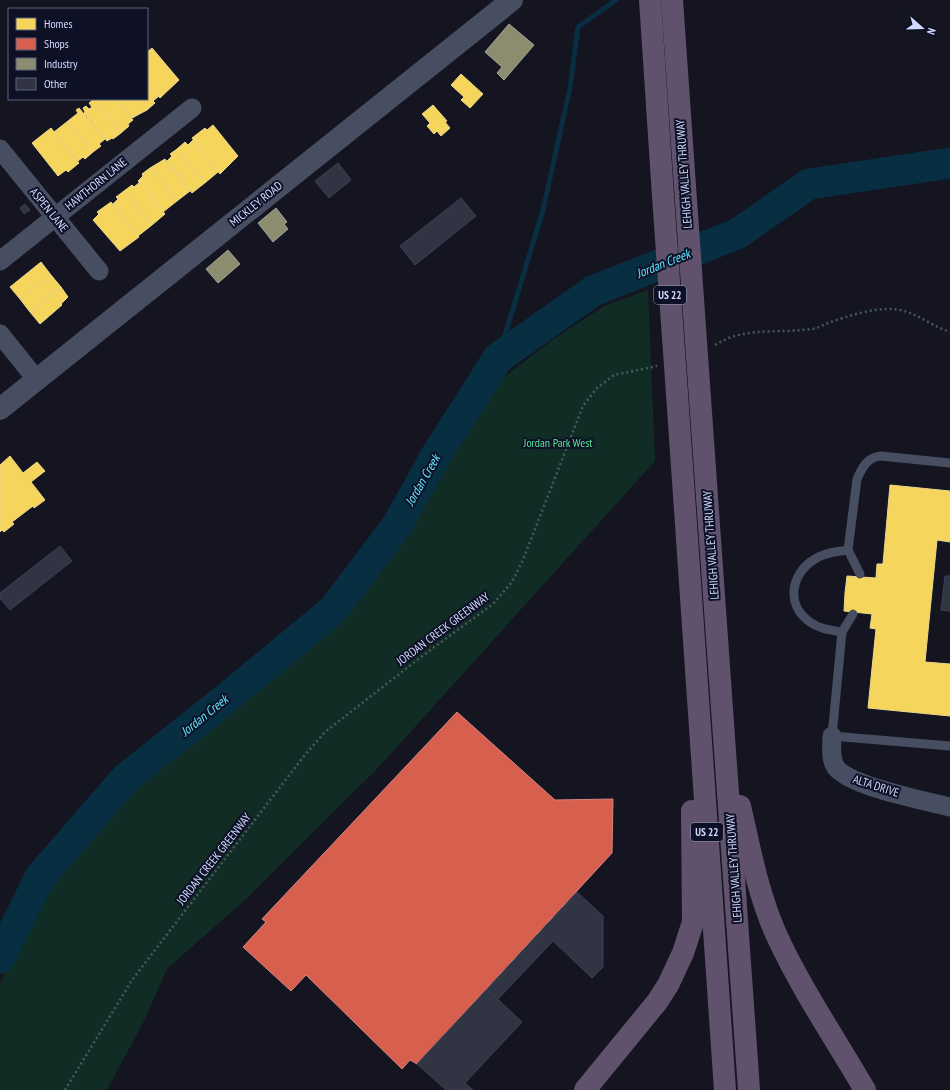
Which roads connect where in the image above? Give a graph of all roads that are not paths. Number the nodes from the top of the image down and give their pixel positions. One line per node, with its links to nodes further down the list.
1 (512, 0): 10 (street, MICKLEY ROAD)
2 (650, 0): 14 (highway, LEHIGH VALLEY THRUWAY / US 22, bridge)
3 (672, 0): 19 (highway, LEHIGH VALLEY THRUWAY / US 22, bridge)
4 (192, 108): 6 (street, HAWTHORN LANE)
5 (0, 149): 6 (street, ASPEN LANE)
6 (55, 217): 7 (street, HAWTHORN LANE); 8 (street, ASPEN LANE)
7 (0, 261)
8 (99, 272)
9 (0, 334): 10 (street)
10 (37, 380): 11 (street, MICKLEY ROAD)
11 (0, 409)
12 (950, 463): 13 (lane)
13 (848, 550): 15 (lane); 17 (lane)
14 (690, 574): 22 (highway); 23 (highway, LEHIGH VALLEY THRUWAY / US 22)
15 (860, 574)
16 (853, 614): 17 (lane)
17 (842, 632): 18 (lane)
18 (832, 736): 20 (lane); 21 (street, ALTA DRIVE)
19 (725, 744): 24 (highway, LEHIGH VALLEY THRUWAY / US 22); 25 (highway)
20 (950, 746)
21 (950, 807)
22 (585, 1090)
23 (725, 1090)
24 (749, 1090)
25 (865, 1090)

